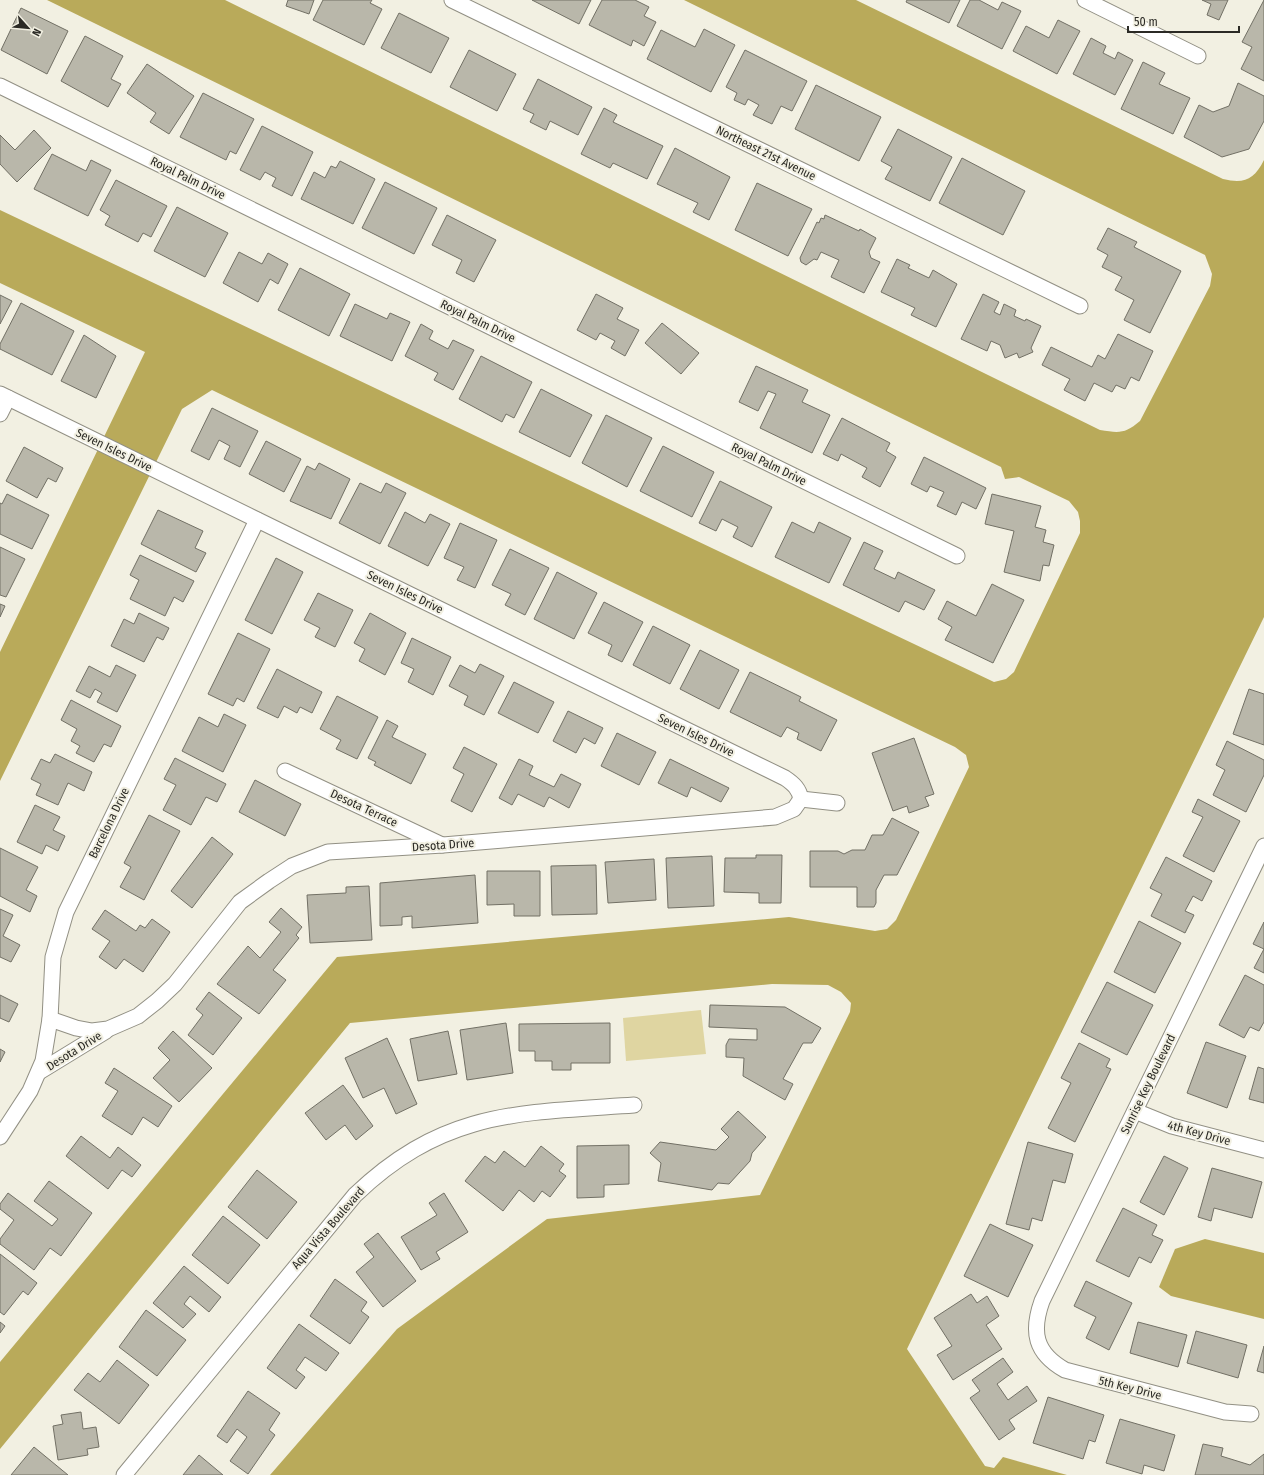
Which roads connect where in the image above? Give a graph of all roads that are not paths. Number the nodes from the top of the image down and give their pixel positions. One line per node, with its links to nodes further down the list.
1 (452, 0): 5 (street, Northeast 21st Avenue)
2 (1085, 0): 3 (street)
3 (1198, 56)
4 (0, 86): 9 (street, Royal Palm Drive)
5 (1080, 306)
6 (4, 396): 7 (street); 8 (street, Seven Isles Drive)
7 (0, 414)
8 (257, 520): 11 (street, Seven Isles Drive); 16 (street, Barcelona Drive)
9 (957, 556)
10 (285, 771): 13 (street, Desota Terrace)
11 (801, 799): 12 (street); 13 (street, Desota Drive)
12 (837, 803)
13 (443, 845): 17 (street, Desota Drive)
14 (1264, 846): 15 (street, Sunrise Key Boulevard)
15 (1258, 872): 20 (street, Sunrise Key Boulevard)
16 (50, 1019): 17 (street, Desota Drive); 18 (street, Barcelona Drive)
17 (108, 1029): 18 (street, Desota Drive)
18 (39, 1072): 21 (street, Barcelona Drive)
19 (634, 1105): 25 (street, Aqua Vista Boulevard)
20 (1135, 1111): 22 (street, 4th Key Drive); 23 (street, Sunrise Key Boulevard)
21 (0, 1137)
22 (1264, 1150)
23 (1036, 1325): 24 (street, 5th Key Drive)
24 (1251, 1414)
25 (124, 1475)

